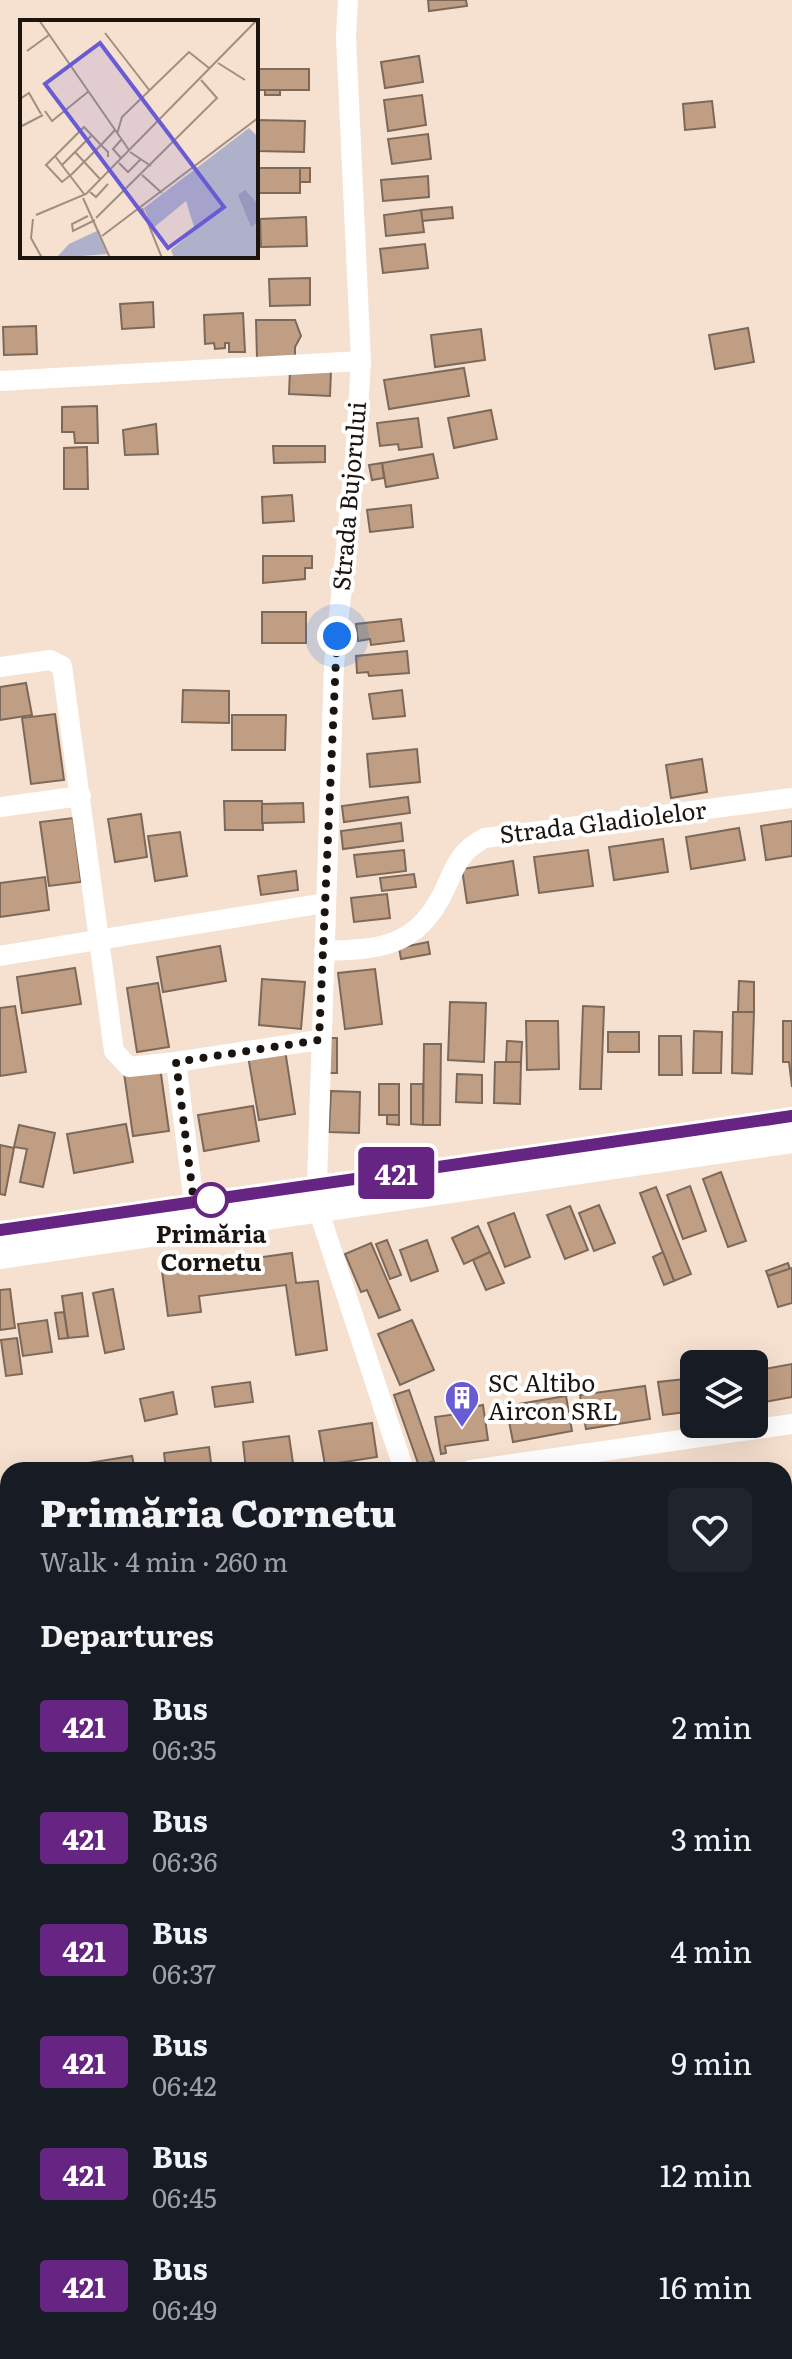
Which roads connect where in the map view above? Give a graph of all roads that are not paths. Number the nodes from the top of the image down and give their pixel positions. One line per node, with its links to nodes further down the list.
1 (348, 0): 2 (street, Strada Bujorului)
2 (361, 361): 3 (street); 8 (street, Strada Bujorului)
3 (0, 381)
4 (0, 667): 5 (street)
5 (81, 796): 7 (street); 9 (street)
6 (792, 798): 10 (street, Strada Gladiolelor)
7 (0, 807)
8 (325, 903): 9 (street); 10 (street, Strada Bujorului)
9 (98, 940): 11 (street); 13 (street)
10 (324, 951): 12 (street, Strada Bujorului)
11 (0, 956)
12 (319, 1040): 13 (street); 16 (street, Strada Bujorului)
13 (176, 1062): 17 (street)
14 (792, 1116): 16 (highway)
15 (792, 1135): 16 (highway)
16 (317, 1195): 17 (highway); 19 (highway); 21 (street, Strada Bujorului)
17 (194, 1203): 18 (highway)
18 (0, 1230)
19 (0, 1251)
20 (792, 1424): 22 (street)
21 (401, 1462)
22 (527, 1462)

